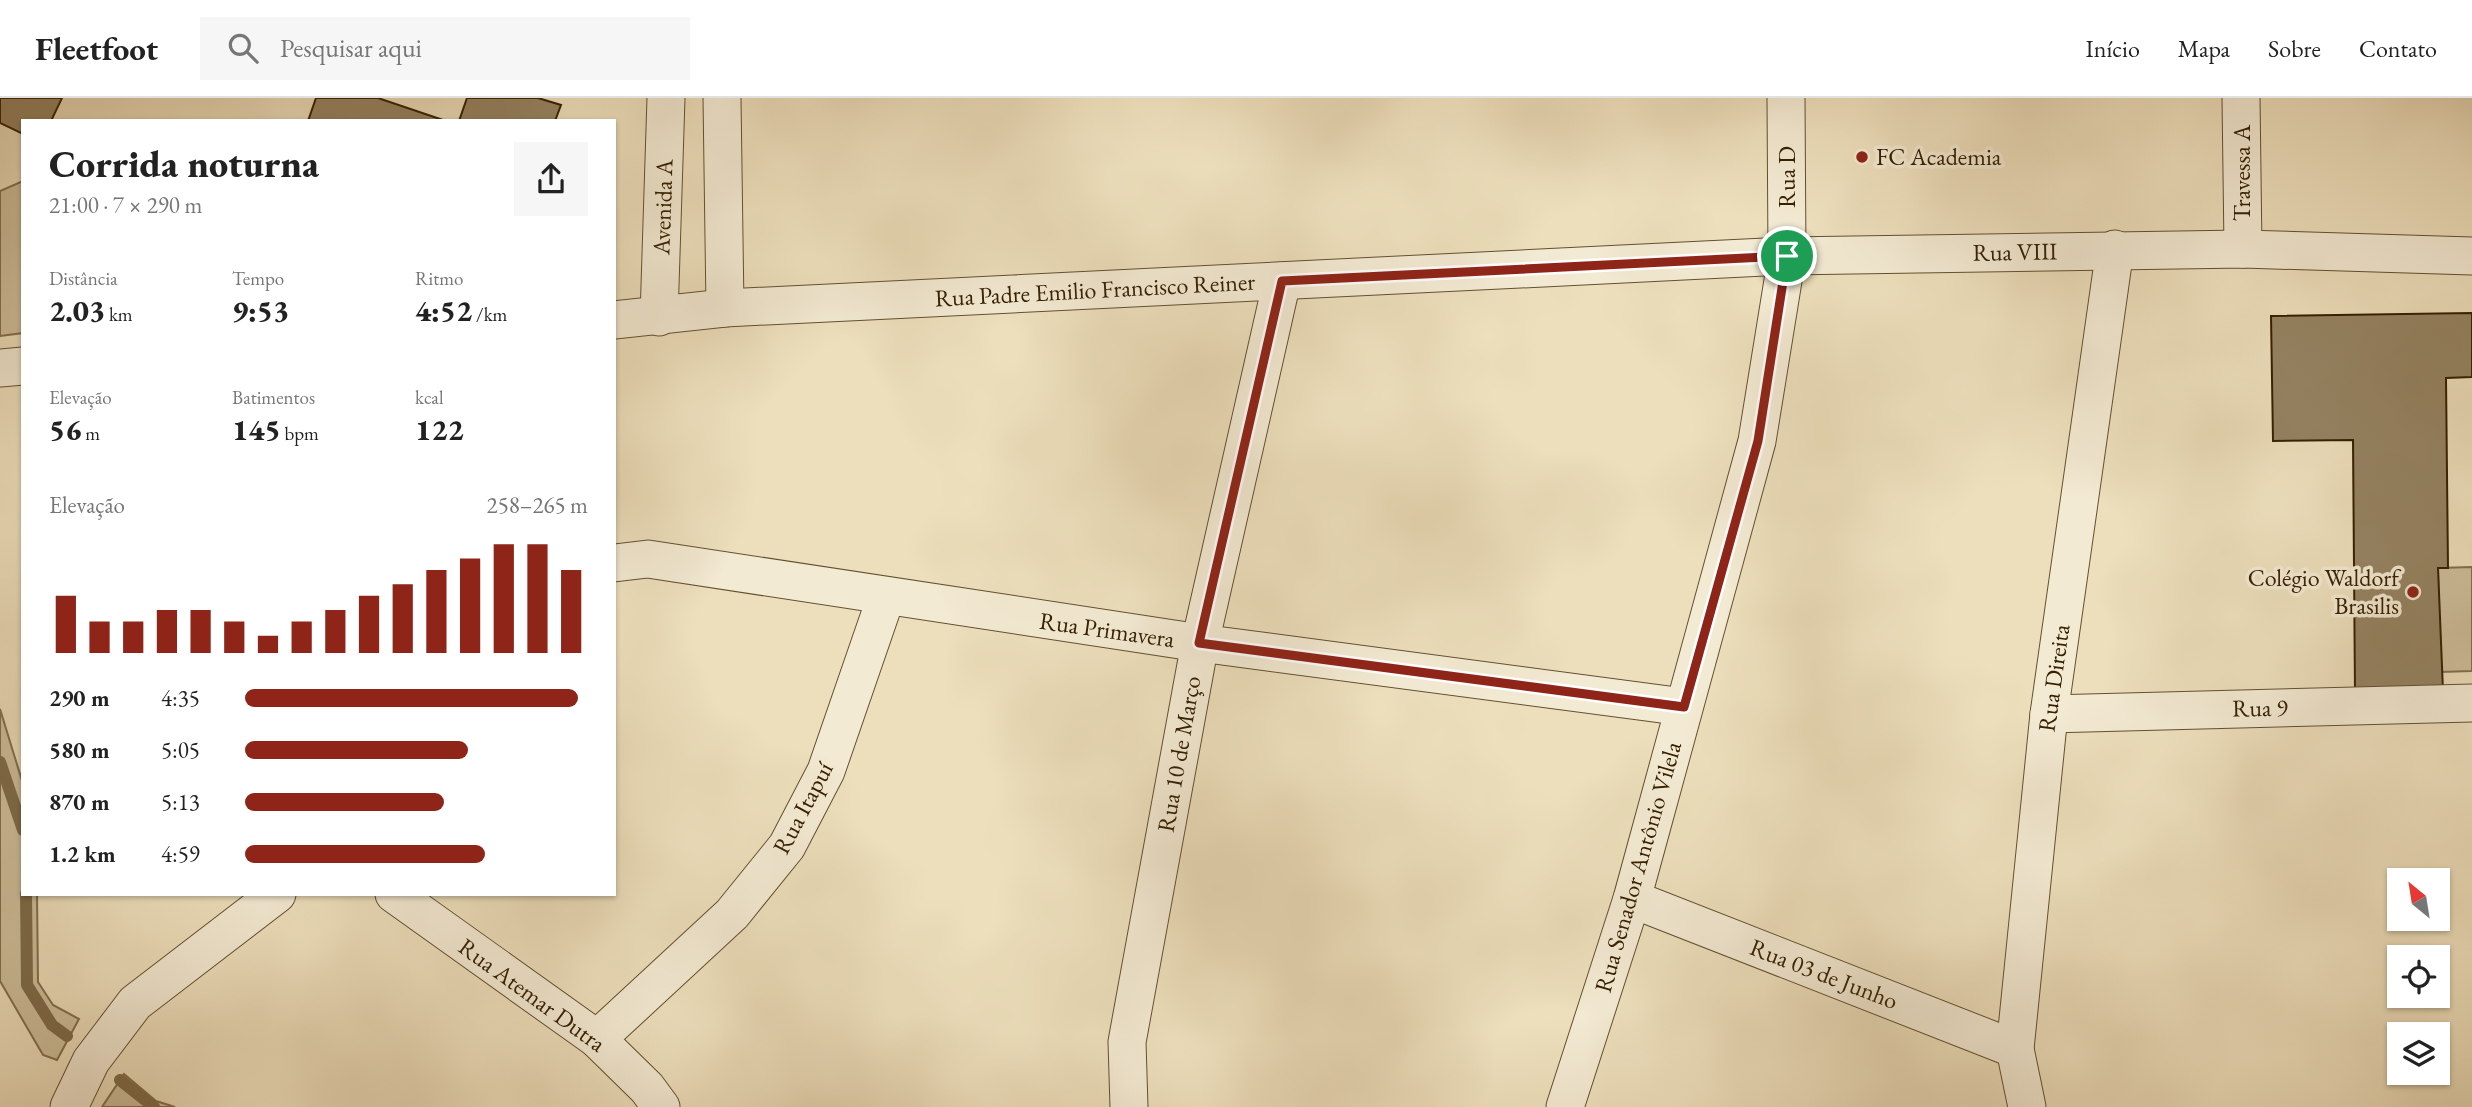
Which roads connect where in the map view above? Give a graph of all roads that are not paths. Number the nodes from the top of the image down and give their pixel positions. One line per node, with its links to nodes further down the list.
1 (666, 98): 11 (street, Avenida A)
2 (722, 98): 10 (street)
3 (1786, 98): 7 (street, Rua D)
4 (2241, 98): 6 (street, Travessa A)
5 (2115, 249): 6 (street, Rua VIII); 7 (street, Rua VIII); 18 (street, Rua Direita)
6 (2242, 249): 8 (street, Rua VIII)
7 (1787, 256): 9 (street, Rua Padre Emilio Francisco Reiner); 17 (street, Rua Senador Antônio Vilela)
8 (2472, 256)
9 (1282, 281): 10 (street, Rua Padre Emilio Francisco Reiner); 15 (street, Rua 10 de Março)
10 (725, 307): 11 (street, Rua Padre Emilio Francisco Reiner)
11 (659, 317): 12 (street, Rua Padre Emilio Francisco Reiner)
12 (616, 320)
13 (616, 563): 14 (street, Rua Primavera)
14 (886, 597): 15 (street, Rua Primavera); 22 (street, Rua Itapuí)
15 (1199, 643): 17 (street, Rua Primavera); 26 (street, Rua 10 de Março)
16 (2472, 703): 18 (street, Rua 9)
17 (1684, 707): 21 (street, Rua Senador Antônio Vilela)
18 (2049, 714): 23 (street, Rua Direita)
19 (274, 896): 24 (street)
20 (397, 896): 22 (street, Rua Atemar Dutra)
21 (1632, 899): 23 (street, Rua 03 de Junho); 27 (street, Rua Senador Antônio Vilela)
22 (597, 1039): 25 (street, Rua Atemar Dutra)
23 (2015, 1049): 28 (street, Rua Direita)
24 (69, 1107)
25 (661, 1107)
26 (1129, 1107)
27 (1565, 1107)
28 (2028, 1107)

